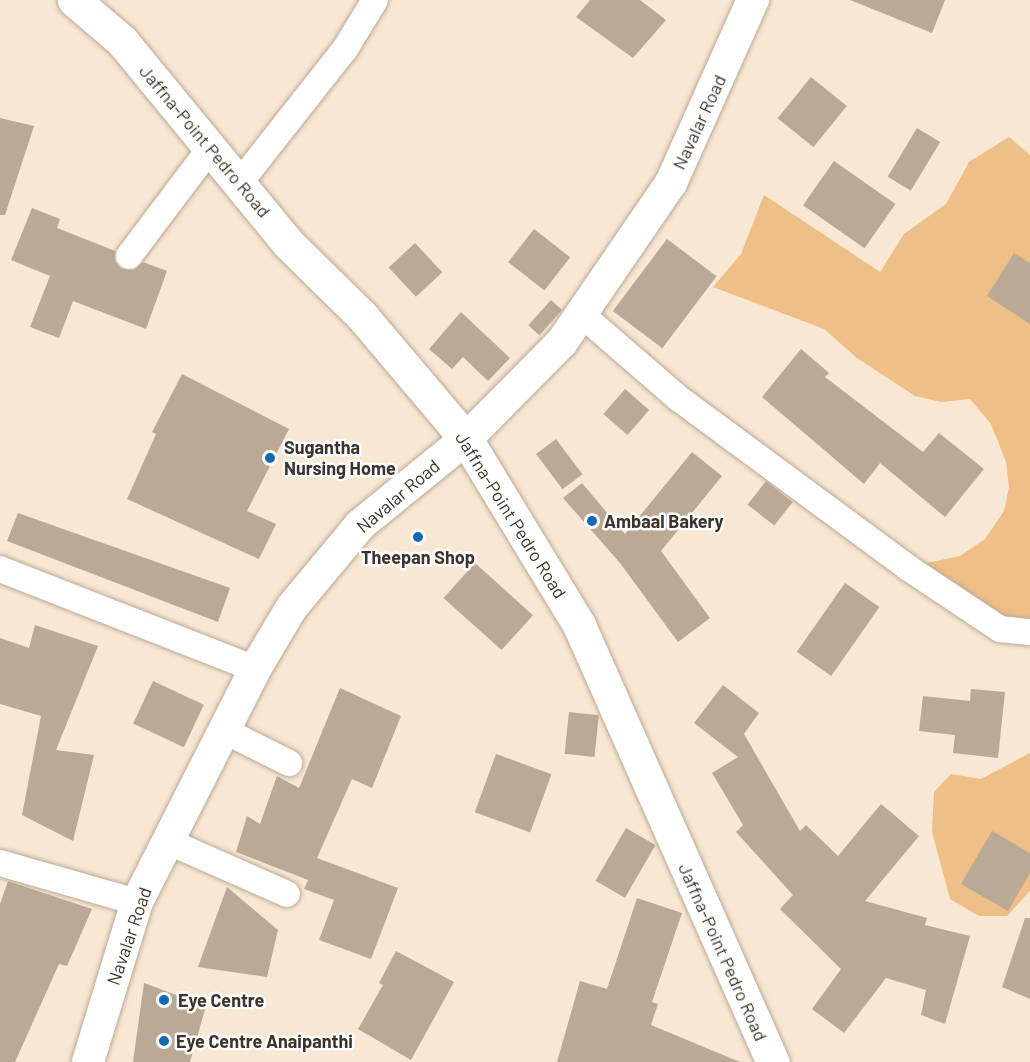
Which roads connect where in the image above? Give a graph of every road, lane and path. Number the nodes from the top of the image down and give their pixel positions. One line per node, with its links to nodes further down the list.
1 (74, 0): 4 (main road, Jaffna-Point Pedro Road)
2 (375, 0): 5 (street)
3 (753, 0): 7 (street, Navalar Road)
4 (209, 150): 5 (main road, Jaffna-Point Pedro Road); 6 (street)
5 (241, 181): 8 (main road, Jaffna-Point Pedro Road)
6 (129, 256)
7 (580, 313): 8 (street, Navalar Road); 10 (street)
8 (466, 439): 11 (street, Navalar Road); 19 (main road, Jaffna-Point Pedro Road)
9 (0, 569): 11 (street)
10 (1030, 632)
11 (255, 669): 12 (street, Navalar Road)
12 (223, 730): 13 (street); 14 (street, Navalar Road)
13 (290, 763)
14 (167, 841): 16 (street); 17 (street, Navalar Road)
15 (0, 863): 17 (street)
16 (287, 894)
17 (137, 902): 18 (street, Navalar Road)
18 (87, 1062)
19 (773, 1062)

